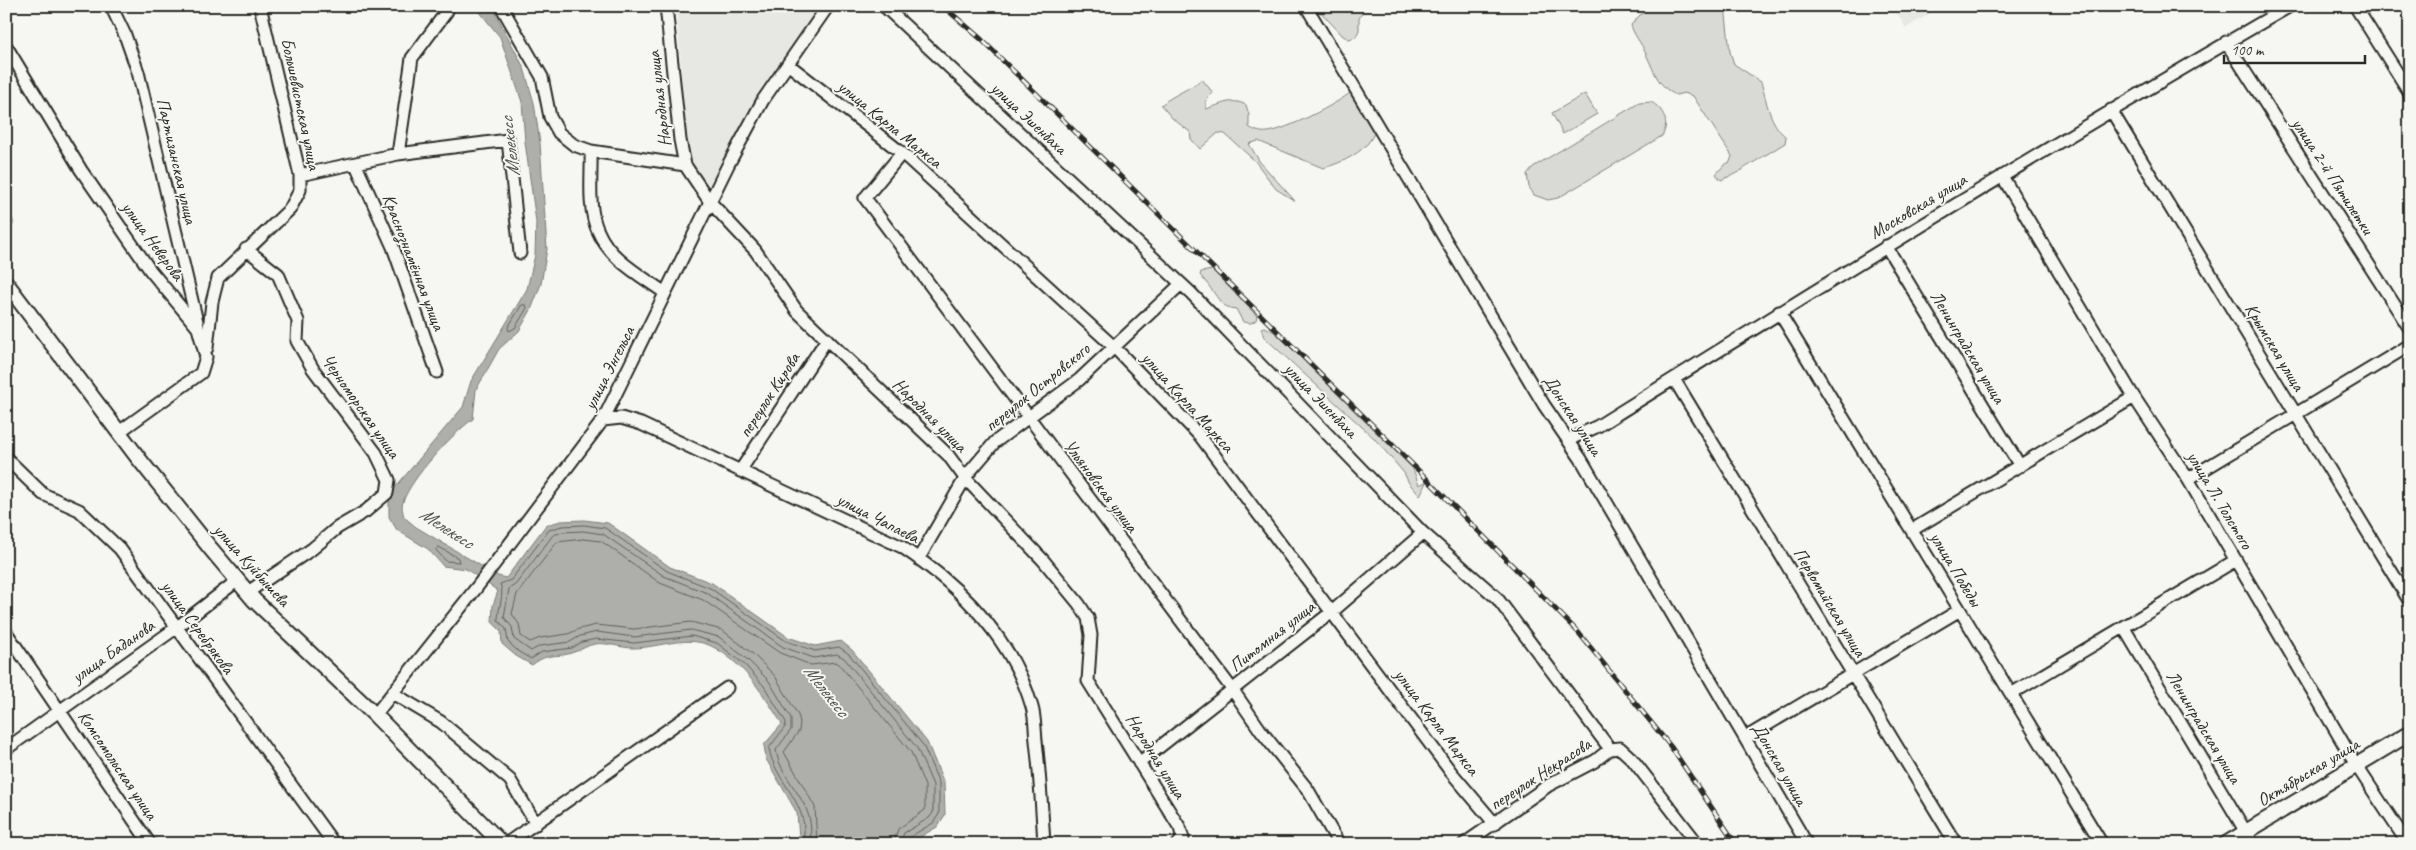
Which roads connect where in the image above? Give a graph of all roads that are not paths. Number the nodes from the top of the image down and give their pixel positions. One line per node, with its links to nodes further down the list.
1 (111, 6): 31 (street, Партизанская улица)
2 (260, 6): 21 (street, Большевистская улица)
3 (500, 6): 16 (street)
4 (666, 6): 20 (street, Народная улица)
5 (828, 6): 13 (street, улица Энгельса)
6 (884, 6): 28 (street, улица Эшенбаха)
7 (1306, 6): 44 (street, Донская улица)
8 (2290, 6): 11 (street, Московская улица)
9 (2355, 6): 14 (street)
10 (447, 11): 18 (street)
11 (2226, 42): 15 (street, Московская улица); 32 (street, улица 2-й Пятилетки)
12 (6, 46): 31 (street, улица Неверова)
13 (789, 65): 17 (street, улица Карла Маркса); 23 (street, улица Энгельса)
14 (2410, 93)
15 (2111, 110): 22 (street, Московская улица); 40 (street, Крымская улица)
16 (591, 151): 20 (street); 29 (street)
17 (902, 153): 35 (street, улица Карла Маркса); 41 (street, Ульяновская улица)
18 (398, 154): 19 (street); 26 (street)
19 (356, 165): 21 (street); 37 (street, Краснознамённая улица)
20 (685, 165): 23 (street, Народная улица)
21 (300, 175): 25 (street, Большевистская улица)
22 (2002, 176): 24 (street, Московская улица); 39 (street, улица Л. Толстого)
23 (710, 202): 29 (street, улица Энгельса); 33 (street, Народная улица)
24 (1886, 246): 30 (street, Московская улица); 46 (street, Ленинградская улица)
25 (246, 249): 36 (street, Большевистская улица); 55 (street, Черноморская улица)
26 (520, 254)
27 (6, 282): 43 (main road, улица Куйбышева)
28 (1180, 284): 35 (street, переулок Островского); 51 (street, улица Эшенбаха)
29 (665, 293): 42 (street, улица Энгельса)
30 (1779, 312): 38 (street, Московская улица); 50 (street, улица Победы)
31 (198, 328): 36 (street, улица Неверова)
32 (2410, 329)
33 (827, 338): 47 (street, переулок Кирова); 48 (street, Народная улица)
34 (2410, 345): 40 (street)
35 (1114, 347): 41 (street, переулок Островского); 58 (street, улица Карла Маркса)
36 (206, 357): 43 (street)
37 (437, 372)
38 (1674, 379): 44 (street, Московская улица); 62 (street, Первомайская улица)
39 (2134, 397): 46 (street); 49 (street, улица Л. Толстого)
40 (2295, 414): 49 (street); 56 (street, Крымская улица)
41 (1027, 417): 48 (street, переулок Островского); 64 (street, Ульяновская улица)
42 (603, 420): 47 (street, улица Чапаева); 65 (street, улица Энгельса)
43 (119, 432): 54 (main road, улица Куйбышева)
44 (1568, 440): 70 (street, Донская улица)
45 (6, 458): 59 (street, улица Серебрякова)
46 (2020, 466): 50 (street)
47 (740, 471): 52 (street, улица Чапаева)
48 (965, 478): 52 (street, переулок Островского); 73 (street, Народная улица)
49 (2188, 479): 53 (street, улица Л. Толстого)
50 (1912, 530): 57 (street, улица Победы)
51 (1423, 533): 58 (street, Питомная улица); 72 (street, улица Эшенбаха)
52 (918, 558): 81 (street, улица Чапаева)
53 (2236, 560): 60 (street); 74 (street, улица Л. Толстого)
54 (238, 580): 55 (main road, улица Куйбышева); 59 (street, улица Баданова)
55 (248, 592): 68 (main road, улица Куйбышева)
56 (2410, 602)
57 (1960, 610): 62 (street); 66 (street, улица Победы)
58 (1333, 611): 64 (street, Питомная улица); 76 (street, улица Карла Маркса)
59 (176, 628): 67 (street, улица Баданова); 80 (street, улица Серебрякова)
60 (2124, 628): 66 (street); 77 (street, Ленинградская улица)
61 (6, 632): 67 (street, Комсомольская улица)
62 (1854, 675): 70 (street); 87 (street, Первомайская улица)
63 (727, 688): 75 (street)
64 (1232, 689): 73 (street, Питомная улица); 83 (street, Ульяновская улица)
65 (394, 694): 68 (street, улица Энгельса); 75 (street)
66 (2011, 694): 88 (street, улица Победы)
67 (60, 710): 71 (street, улица Баданова); 79 (street, Комсомольская улица)
68 (375, 715): 78 (main road, улица Куйбышева)
69 (2410, 733): 74 (main road, Октябрьская улица)
70 (1745, 738): 86 (street, Донская улица)
71 (6, 749)
72 (1610, 749): 76 (street, переулок Некрасова); 85 (street, улица Эшенбаха)
73 (1139, 763): 82 (street, Народная улица)
74 (2356, 765): 77 (main road, Октябрьская улица); 90 (street, улица Л. Толстого)
75 (536, 824): 78 (street)
76 (1495, 824): 84 (street, переулок Некрасова)
77 (2249, 838): 89 (main road, Октябрьская улица)
78 (501, 843)
79 (150, 844)
80 (334, 844)
81 (1044, 844)
82 (1178, 844)
83 (1339, 844)
84 (1464, 844)
85 (1698, 844)
86 (1807, 844)
87 (1956, 844)
88 (2102, 844)
89 (2226, 844)
90 (2408, 844)

